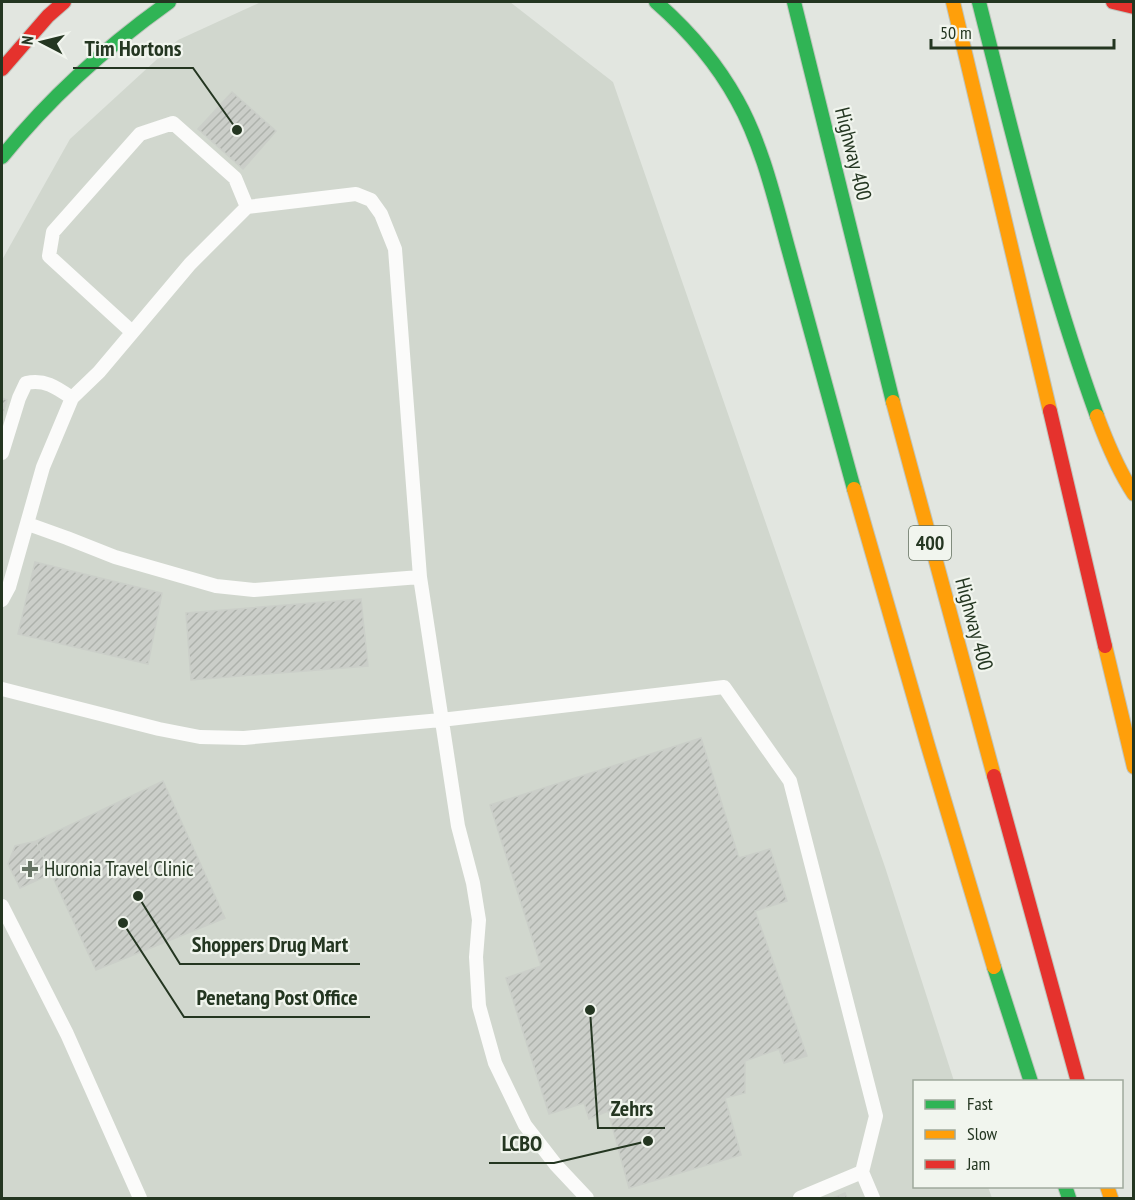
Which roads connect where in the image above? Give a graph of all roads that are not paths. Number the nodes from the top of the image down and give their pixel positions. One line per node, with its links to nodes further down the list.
1 (64, 2): 9 (main road)
2 (169, 2): 10 (main road)
3 (656, 2): 23 (main road)
4 (794, 2): 24 (main road, Highway 400 / 400)
5 (1113, 2): 8 (main road)
6 (954, 4): 21 (main road)
7 (981, 7): 15 (main road)
8 (1134, 7)
9 (2, 69)
10 (2, 157)
11 (247, 207): 12 (lane); 12 (lane); 17 (lane)
12 (132, 332): 13 (lane)
13 (72, 398): 14 (lane); 16 (lane)
14 (2, 453)
15 (1134, 494)
16 (28, 524): 17 (lane); 18 (lane)
17 (420, 578): 20 (lane)
18 (2, 600)
19 (2, 689): 20 (lane)
20 (441, 720): 25 (lane); 27 (lane)
21 (1134, 767)
22 (2, 906): 26 (lane)
23 (1029, 1080)
24 (1077, 1080)
25 (862, 1172): 28 (lane); 29 (lane)
26 (140, 1198)
27 (587, 1198)
28 (800, 1198)
29 (873, 1198)

